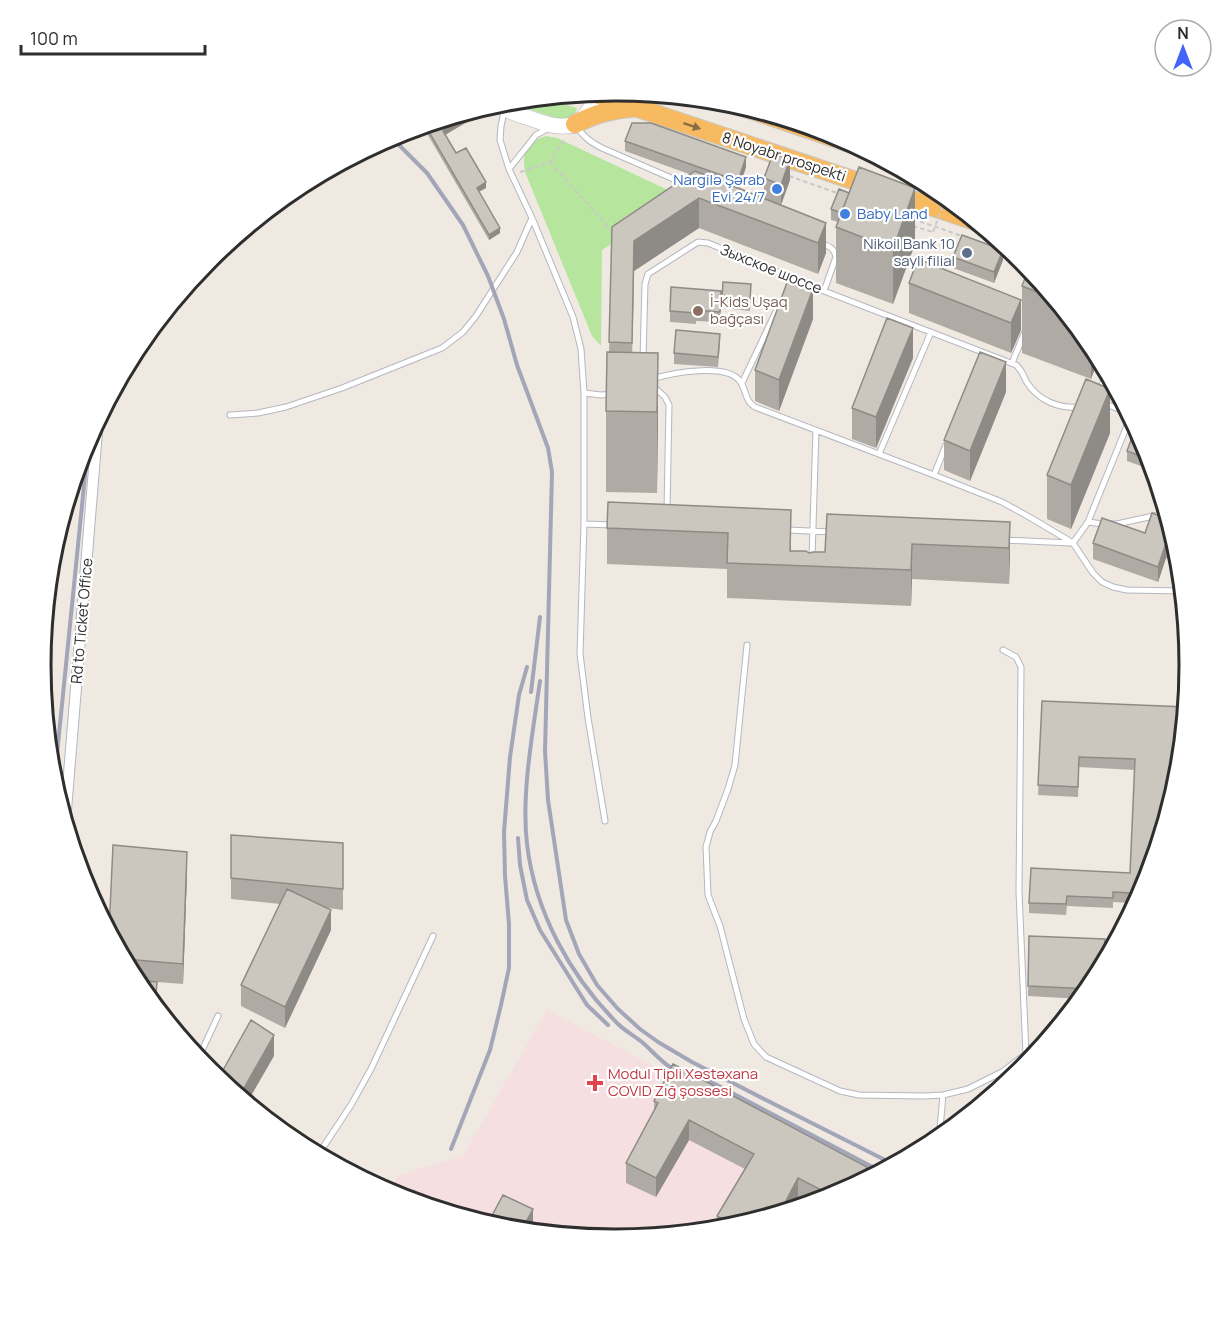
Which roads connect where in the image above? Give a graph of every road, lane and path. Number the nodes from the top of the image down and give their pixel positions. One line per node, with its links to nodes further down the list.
1 (617, 101): 3 (highway, 8 Noyabr prospekti)
2 (592, 102): 6 (main road)
3 (636, 108): 6 (highway); 17 (highway, 8 Noyabr prospekti, one-way to 17)
4 (513, 111): 7 (main road)
5 (501, 113): 9 (lane)
6 (575, 124): 7 (main road); 8 (path); 11 (lane)
7 (551, 126): 9 (lane)
8 (550, 162): 9 (path); 18 (path)
9 (510, 172): 15 (lane)
10 (783, 174): 12 (path)
11 (694, 188)
12 (849, 197)
13 (943, 206): 16 (path, bridge)
14 (905, 216): 17 (path)
15 (532, 218): 32 (lane); 36 (lane)
16 (907, 224)
17 (972, 229)
18 (612, 231)
19 (811, 239): 22 (lane)
20 (792, 278): 21 (lane); 22 (lane, Зыхское шоссе); 27 (lane, Зыхское шоссе)
21 (787, 288)
22 (824, 291): 25 (lane, Зыхское шоссе)
23 (782, 299): 31 (lane)
24 (1026, 330): 29 (lane)
25 (931, 332): 26 (lane, Зыхское шоссе); 41 (lane)
26 (985, 352): 28 (lane); 29 (lane, Зыхское шоссе)
27 (644, 360)
28 (981, 363)
29 (1012, 363): 34 (lane)
30 (1103, 381): 34 (lane)
31 (742, 383): 38 (lane); 43 (lane)
32 (584, 393): 33 (lane); 46 (lane)
33 (619, 393)
34 (1093, 402): 35 (lane)
35 (1119, 410)
36 (230, 415)
37 (1126, 425): 45 (lane)
38 (816, 431): 41 (lane); 49 (lane)
39 (951, 434): 42 (lane)
40 (96, 445): 57 (street, Rd to Ticket Office)
41 (879, 454): 42 (lane)
42 (934, 475): 52 (lane)
43 (667, 515)
44 (1160, 515): 45 (lane)
45 (1088, 522): 52 (lane)
46 (584, 524): 47 (lane); 58 (lane)
47 (620, 525)
48 (779, 530): 49 (lane)
49 (813, 531): 50 (lane); 53 (lane)
50 (836, 532)
51 (1000, 540): 52 (lane)
52 (1073, 543): 54 (lane)
53 (811, 563)
54 (1175, 591)
55 (747, 645): 64 (lane)
56 (1003, 650): 62 (lane)
57 (67, 798)
58 (605, 821)
59 (433, 936): 66 (lane)
60 (218, 1016): 61 (lane)
61 (202, 1050)
62 (1026, 1054)
63 (1023, 1056): 64 (lane)
64 (944, 1095): 65 (lane)
65 (940, 1127)
66 (323, 1148)

